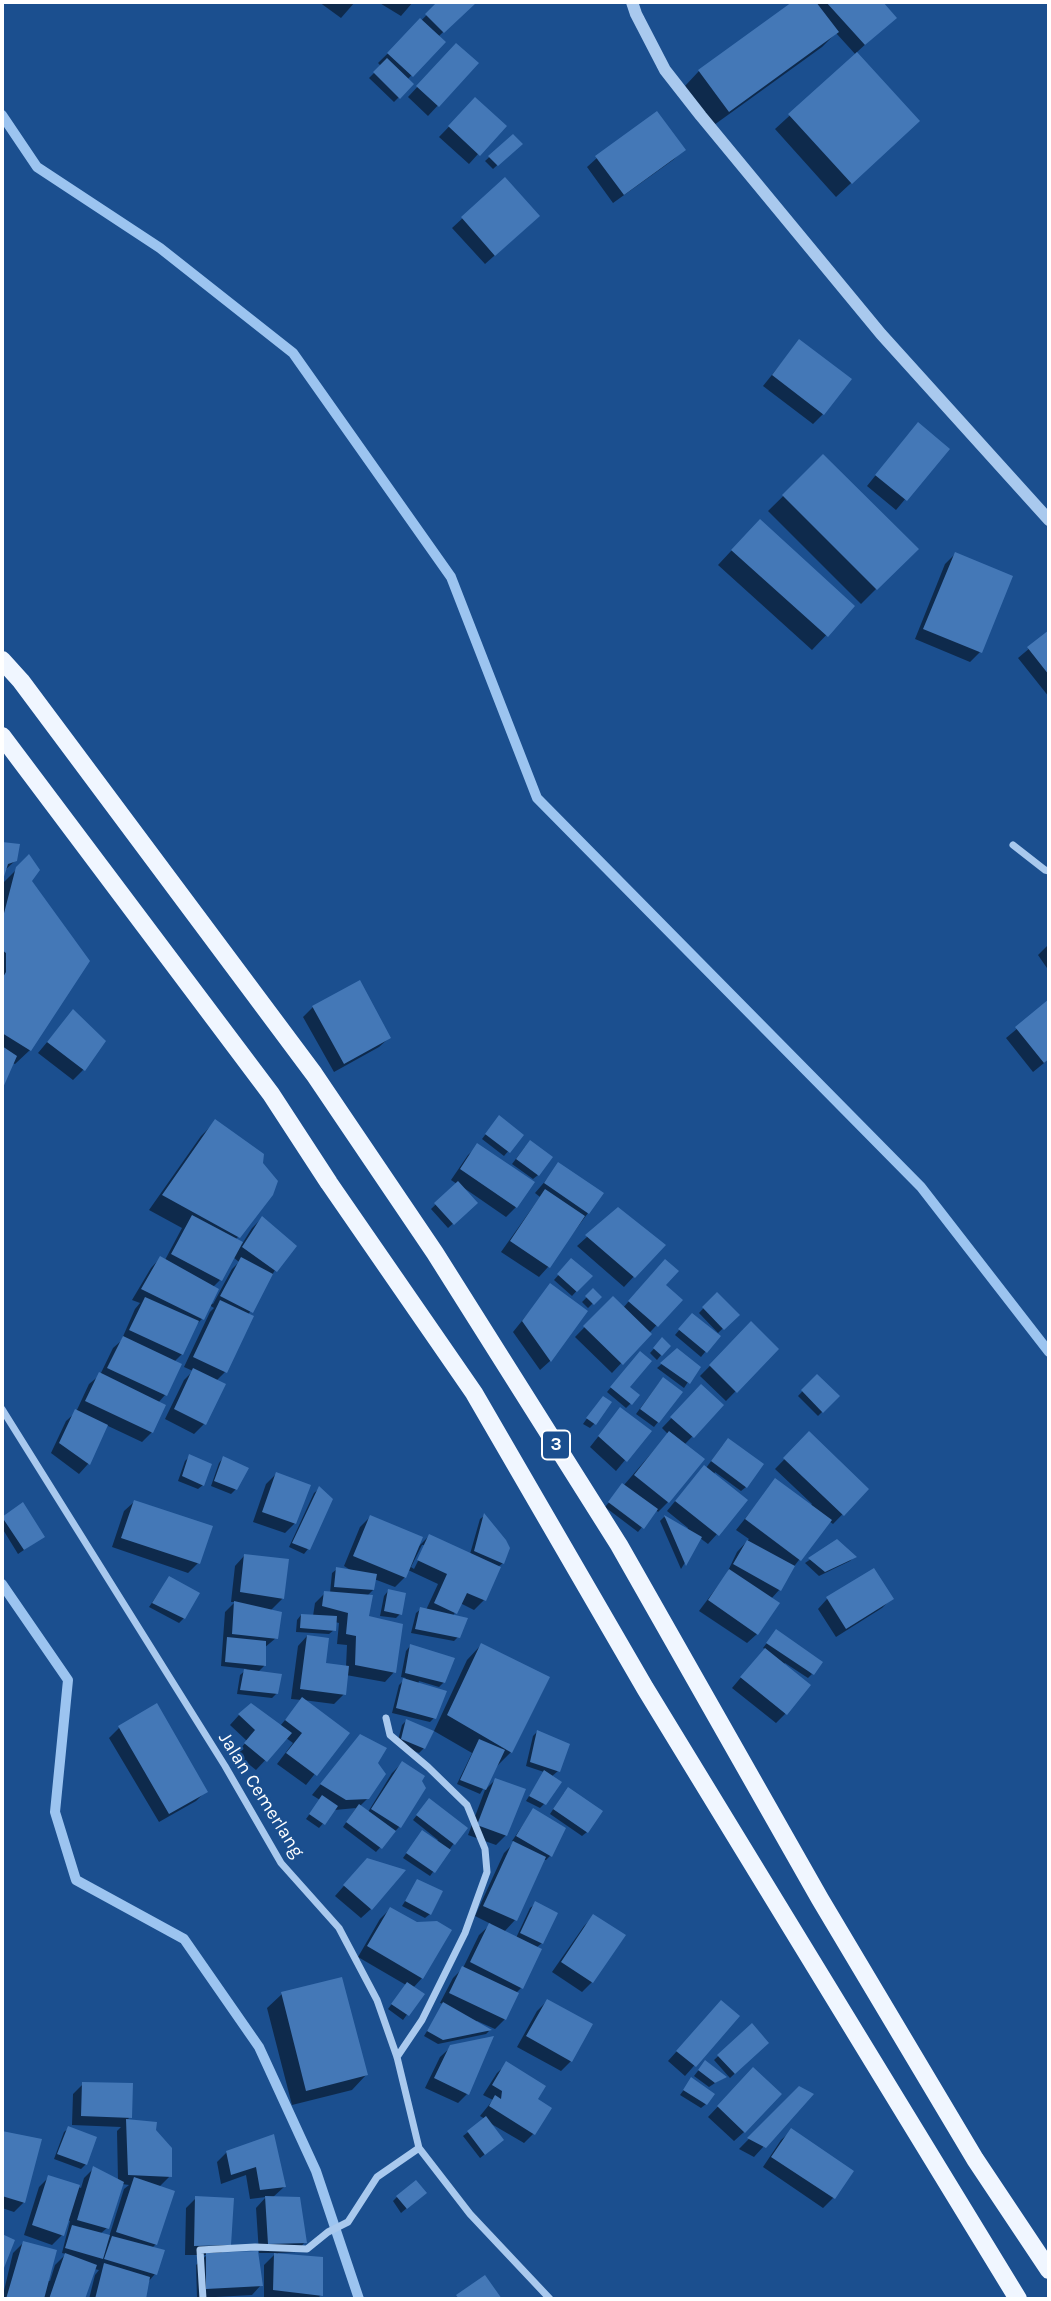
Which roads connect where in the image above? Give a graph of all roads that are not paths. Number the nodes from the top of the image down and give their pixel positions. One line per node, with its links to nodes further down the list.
1 (632, 2): 2 (street)
2 (1049, 520)
3 (2, 660): 11 (main road, 3)
4 (2, 736): 14 (main road, 3)
5 (1013, 845): 6 (street)
6 (1049, 871)
7 (2, 1409): 9 (street, Jalan Cemerlang)
8 (386, 1718): 9 (street)
9 (397, 2057): 10 (street, Jalan Cemerlang)
10 (419, 2148): 12 (street); 13 (street, Jalan Cemerlang)
11 (1049, 2270)
12 (203, 2299)
13 (550, 2299)
14 (1018, 2299)

